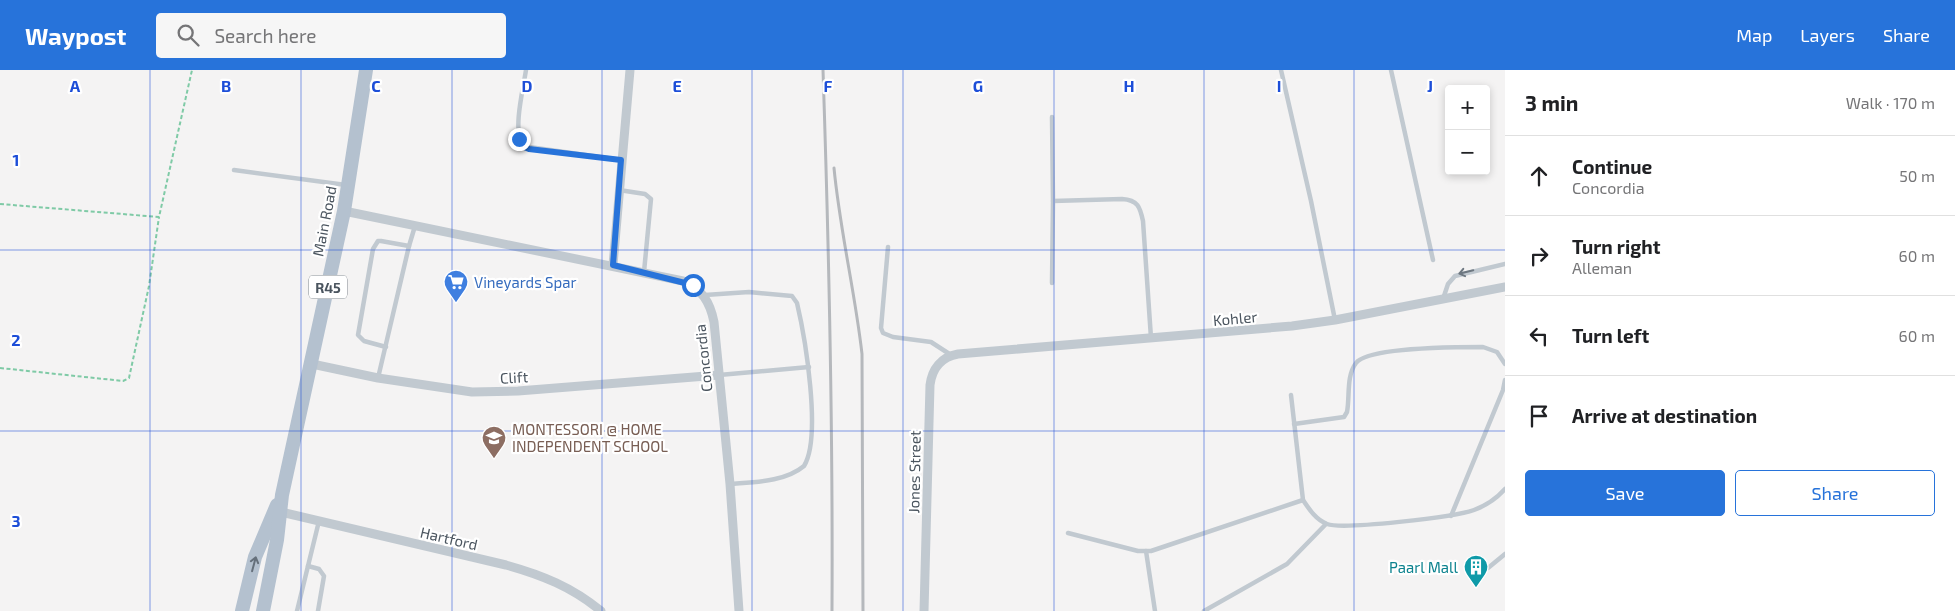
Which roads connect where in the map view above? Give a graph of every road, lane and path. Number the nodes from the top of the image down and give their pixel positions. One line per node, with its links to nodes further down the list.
1 (192, 70): 15 (path)
2 (366, 70): 10 (main road, Main Road / R45)
3 (526, 70): 8 (lane)
4 (630, 70): 8 (street)
5 (1280, 70): 27 (lane)
6 (1391, 70): 19 (lane)
7 (1052, 117): 12 (lane)
8 (621, 160): 11 (street)
9 (234, 170): 10 (lane)
10 (348, 185): 14 (main road, Main Road / R45)
11 (619, 190): 21 (street); 22 (lane)
12 (1053, 201): 23 (lane); 28 (lane)
13 (0, 204): 15 (path)
14 (344, 211): 16 (street); 31 (main road, Main Road / R45)
15 (159, 217): 34 (path)
16 (416, 225): 17 (lane); 21 (street)
17 (410, 246): 29 (lane); 29 (lane)
18 (888, 247): 30 (lane)
19 (1433, 260)
20 (1505, 264): 26 (lane, one-way to 26)
21 (613, 265): 22 (street)
22 (644, 272): 25 (street)
23 (1052, 283)
24 (1505, 287): 26 (street, Kohler)
25 (704, 295): 33 (lane); 35 (street, Concordia)
26 (1442, 299): 27 (street, Kohler)
27 (1335, 320): 28 (street, Kohler)
28 (1151, 338): 30 (street, Kohler)
29 (386, 347): 36 (lane)
30 (951, 355): 58 (street, Jones Street)
31 (312, 364): 36 (street, Clift); 43 (main road, Main Road / R45)
32 (1505, 364): 39 (lane)
33 (809, 367): 35 (lane); 40 (lane)
34 (0, 368)
35 (719, 375): 36 (street, Clift); 40 (street, Concordia)
36 (378, 378)
37 (1505, 380): 44 (lane)
38 (1292, 395): 39 (lane)
39 (1294, 424): 42 (lane)
40 (730, 484): 57 (street, Concordia)
41 (1505, 489): 44 (lane)
42 (1303, 500): 46 (lane); 48 (lane)
43 (278, 511): 45 (street, Hartford); 52 (main road, Main Road / R45, one-way to 43); 53 (main road, Main Road / R45)
44 (1451, 516): 46 (lane)
45 (319, 522): 50 (lane); 56 (street, Hartford)
46 (1326, 524): 60 (lane)
47 (1068, 533): 48 (lane)
48 (1146, 551): 59 (lane)
49 (1505, 554): 51 (lane)
50 (308, 566): 54 (lane); 55 (lane)
51 (1472, 571)
52 (242, 611)
53 (263, 611)
54 (296, 611)
55 (318, 611)
56 (602, 611)
57 (739, 611)
58 (924, 611)
59 (1155, 611)
60 (1204, 611)

